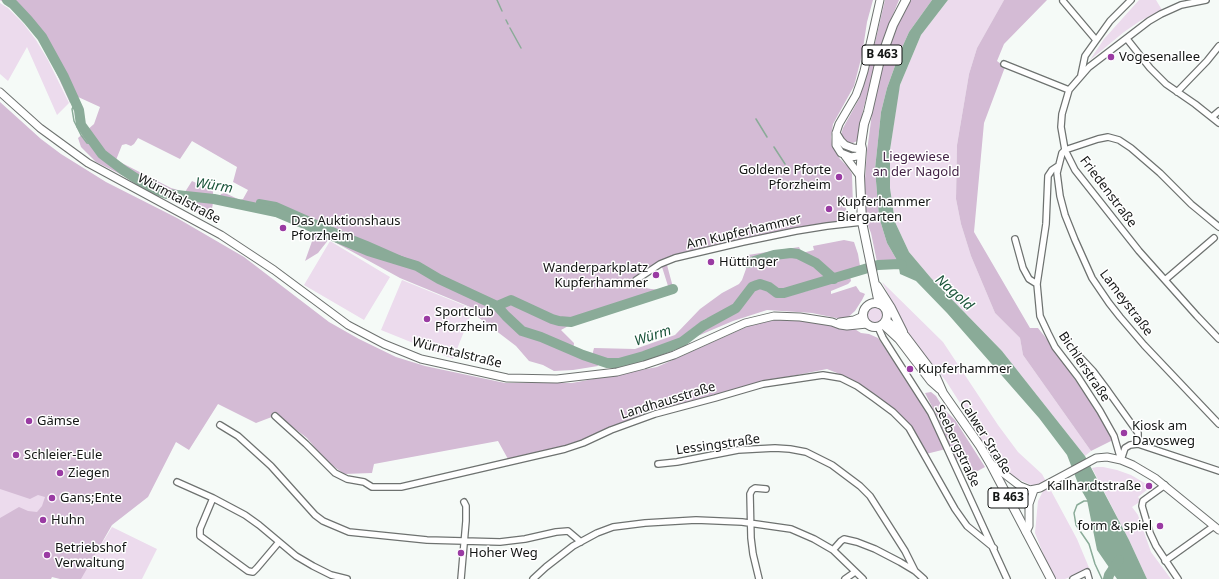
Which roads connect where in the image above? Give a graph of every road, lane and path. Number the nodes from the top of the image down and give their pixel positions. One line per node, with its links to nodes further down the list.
1 (880, 0): 17 (main road)
2 (906, 0): 18 (main road, B 463)
3 (1131, 0): 7 (street, Friedenstraße)
4 (1206, 0): 6 (street)
5 (1063, 1): 7 (street)
6 (1127, 39): 10 (street); 13 (street)
7 (1096, 40): 10 (street, Friedenstraße)
8 (1219, 46): 13 (street)
9 (1004, 64): 11 (street)
10 (1080, 76): 11 (street, Friedenstraße)
11 (1069, 90): 19 (street, Friedenstraße)
12 (0, 92): 33 (main road, Würmtalstraße)
13 (1177, 92): 15 (street)
14 (1219, 111): 15 (street)
15 (1212, 117): 16 (street)
16 (1219, 123)
17 (836, 133): 18 (main road); 20 (main road)
18 (862, 149): 20 (main road); 22 (main road, B 463)
19 (1065, 150): 21 (street, Lameystraße); 24 (street); 29 (street, Friedenstraße)
20 (845, 155): 22 (main road)
21 (1058, 166): 30 (street, Bichlerstraße); 41 (street, Lameystraße)
22 (860, 176): 23 (main road, B 463)
23 (862, 222): 27 (street, Am Kupferhammer); 28 (main road, B 463)
24 (1219, 227)
25 (1214, 238): 29 (street)
26 (1015, 239): 30 (street)
27 (636, 280)
28 (874, 280): 31 (main road); 36 (main road, B 463)
29 (1165, 280): 37 (street, Friedenstraße)
30 (1037, 284): 44 (street, Bichlerstraße)
31 (876, 304): 32 (main road); 35 (main road)
32 (863, 316): 33 (main road, Würmtalstraße); 34 (main road)
33 (832, 322): 34 (main road, Würmtalstraße)
34 (867, 324): 35 (main road)
35 (883, 324): 36 (main road, Calwer Straße); 39 (main road, Calwer Straße / B 463); 60 (street, Seebergstraße)
36 (906, 336): 39 (main road, Calwer Straße / B 463)
37 (1219, 339)
38 (1078, 355): 43 (street, Bichlerstraße)
39 (943, 393): 45 (main road, Calwer Straße / B 463)
40 (275, 416): 60 (street, Landhausstraße)
41 (1219, 424)
42 (220, 425): 57 (street)
43 (1138, 444): 44 (street); 47 (street)
44 (1121, 460): 49 (main road); 51 (main road)
45 (990, 463): 51 (main road); 56 (main road, Calwer Straße / B 463)
46 (658, 464): 63 (street, Lessingstraße)
47 (1219, 471)
48 (176, 482): 52 (street)
49 (1165, 485): 55 (main road); 62 (street)
50 (766, 489): 54 (street)
51 (1037, 489): 56 (main road)
52 (213, 498): 58 (street); 58 (street)
53 (464, 502): 57 (street)
54 (750, 523): 59 (street); 61 (street); 68 (street)
55 (1216, 528): 62 (street)
56 (1026, 532): 73 (main road, Calwer Straße / B 463)
57 (464, 541): 59 (street); 66 (street)
58 (279, 542): 65 (street)
59 (581, 542): 67 (street)
60 (994, 548): 72 (street, Seebergstraße)
61 (833, 550): 63 (street); 64 (street)
62 (1165, 561): 76 (street)
63 (915, 571): 71 (street)
64 (855, 572): 69 (street); 70 (street)
65 (347, 579)
66 (461, 579)
67 (533, 579)
68 (759, 579)
69 (845, 579)
70 (862, 579)
71 (924, 579)
72 (1007, 579)
73 (1050, 579)
74 (1073, 579): 75 (street)
75 (1089, 579)
76 (1178, 579)

